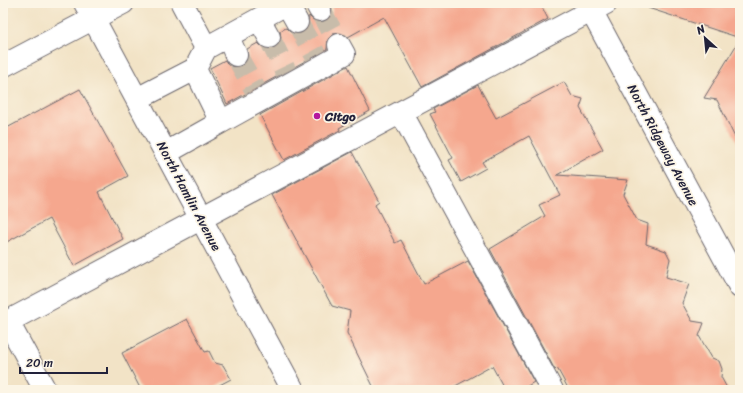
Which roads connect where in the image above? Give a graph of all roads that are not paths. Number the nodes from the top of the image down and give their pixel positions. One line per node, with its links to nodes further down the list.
1 (123, 3): 5 (street)
2 (182, 3): 7 (street)
3 (595, 6): 11 (street); 15 (street, North Ridgeway Avenue)
4 (291, 10): 7 (street)
5 (89, 11): 8 (street); 10 (street, North Hamlin Avenue)
6 (339, 45): 12 (street)
7 (206, 48): 9 (street)
8 (3, 66)
9 (195, 69): 10 (street); 12 (street)
10 (137, 99): 13 (street, North Hamlin Avenue)
11 (401, 112): 14 (street); 19 (street)
12 (221, 122): 13 (street)
13 (166, 153): 14 (street, North Hamlin Avenue)
14 (201, 219): 16 (street); 18 (street, North Hamlin Avenue)
15 (740, 287)
16 (6, 323): 17 (street)
17 (45, 390)
18 (293, 390)
19 (552, 390)

